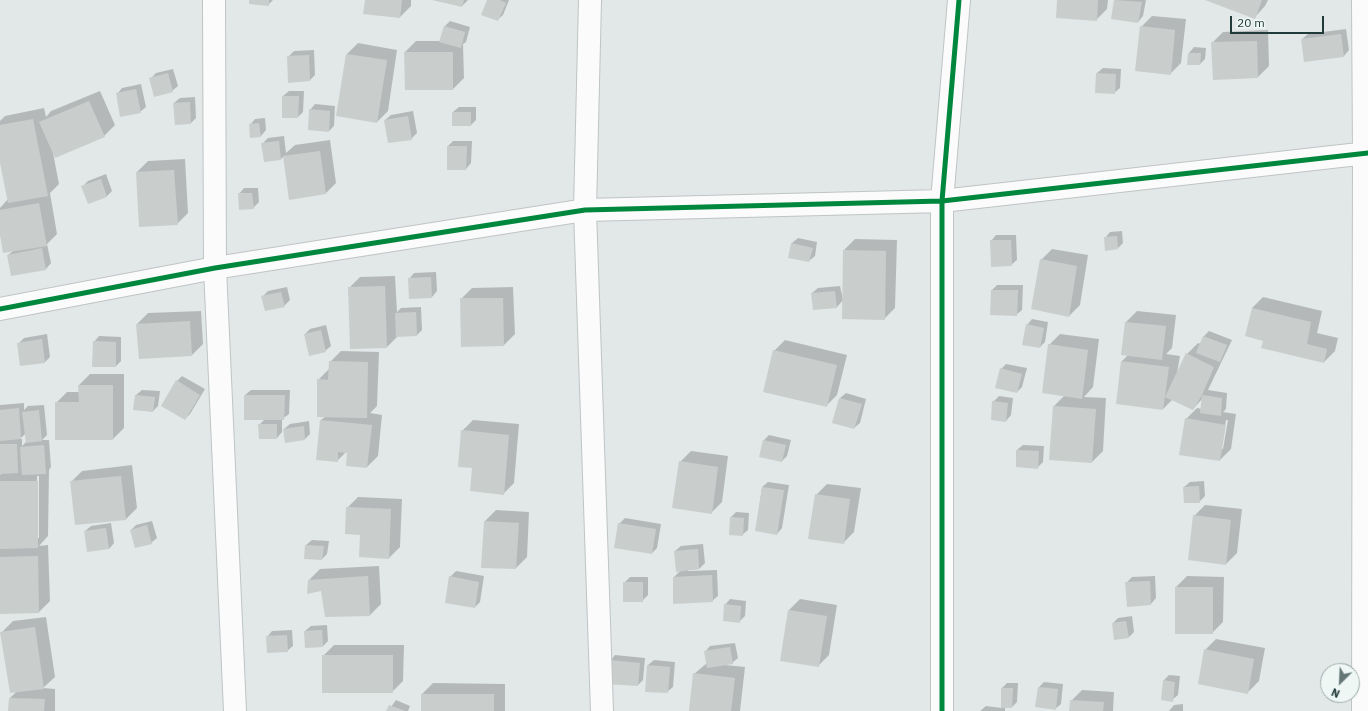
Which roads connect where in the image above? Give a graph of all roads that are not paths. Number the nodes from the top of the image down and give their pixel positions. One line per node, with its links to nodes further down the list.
1 (214, 0): 8 (street)
2 (590, 0): 7 (street)
3 (959, 0): 6 (street)
4 (1363, 0): 5 (street)
5 (1366, 153): 6 (street); 13 (street)
6 (942, 201): 7 (street); 12 (street)
7 (585, 210): 8 (street); 11 (street)
8 (215, 268): 9 (street); 10 (street)
9 (0, 309)
10 (235, 711)
11 (602, 711)
12 (942, 711)
13 (1364, 711)

